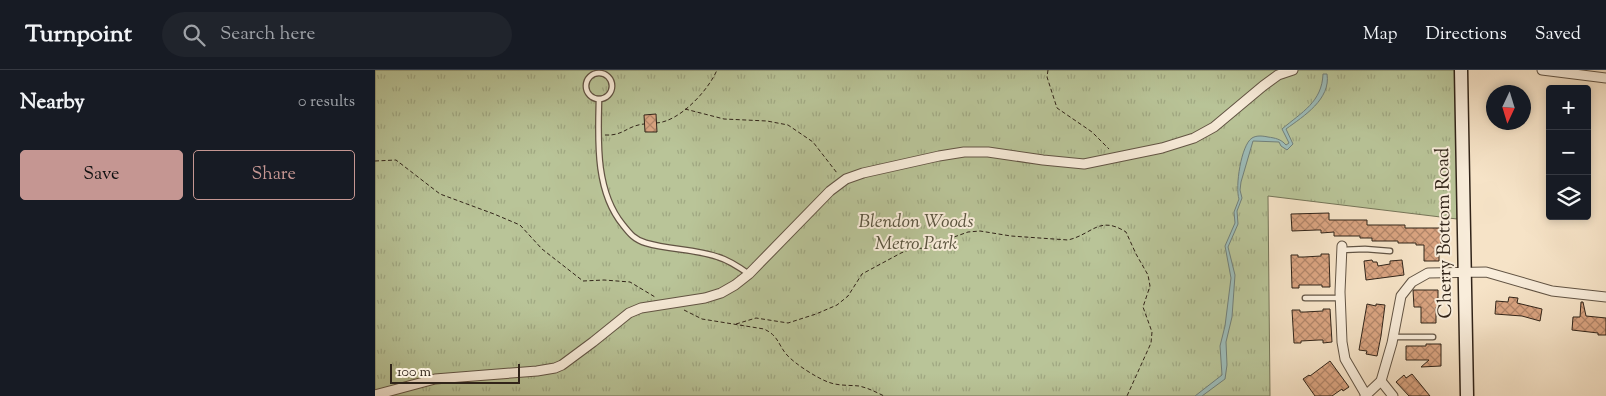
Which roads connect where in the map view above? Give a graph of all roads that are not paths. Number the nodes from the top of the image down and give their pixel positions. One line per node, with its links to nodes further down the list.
1 (1293, 70): 9 (street)
2 (1461, 70): 8 (main road, Cherry Bottom Road)
3 (1545, 70): 4 (street)
4 (1606, 78)
5 (599, 99): 5 (lane); 9 (lane)
6 (1341, 248): 7 (lane); 12 (street)
7 (1390, 251)
8 (1465, 272): 10 (street); 13 (street); 19 (main road, Cherry Bottom Road)
9 (749, 274): 16 (street)
10 (1606, 297)
11 (1305, 298): 12 (lane)
12 (1340, 298): 17 (street)
13 (1393, 336): 14 (lane); 15 (street)
14 (1433, 337)
15 (1381, 381): 17 (street); 18 (street)
16 (375, 395)
17 (1366, 396)
18 (1393, 396)
19 (1467, 396)

